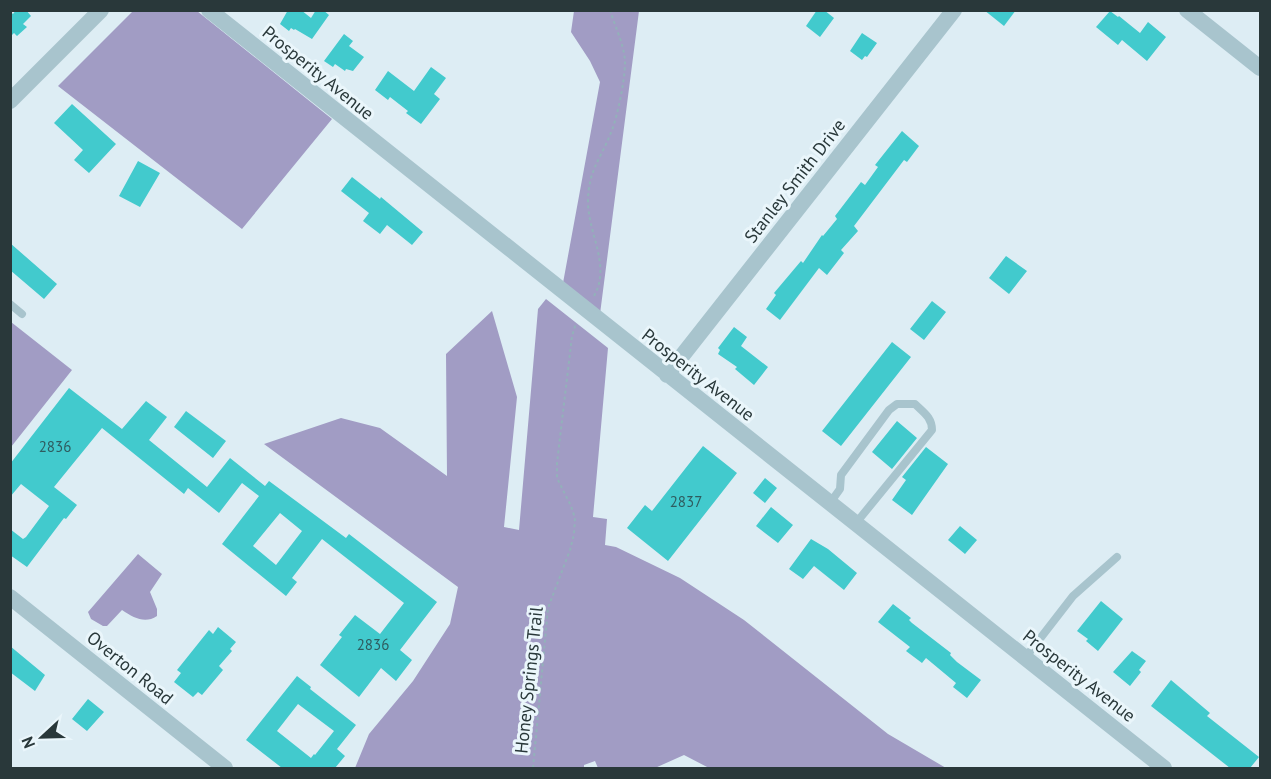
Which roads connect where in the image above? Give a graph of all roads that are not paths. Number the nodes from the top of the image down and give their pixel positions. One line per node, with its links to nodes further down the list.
1 (100, 10): 6 (street)
2 (209, 10): 9 (street, Prosperity Avenue)
3 (954, 10): 9 (street, Stanley Smith Drive)
4 (1187, 10): 5 (street)
5 (1260, 68)
6 (10, 101)
7 (10, 304): 8 (lane)
8 (22, 314)
9 (667, 375): 10 (street, Prosperity Avenue)
10 (830, 503): 11 (street, Prosperity Avenue); 11 (lane)
11 (856, 523): 14 (street, Prosperity Avenue)
12 (1117, 557): 14 (lane)
13 (10, 597): 15 (street, Overton Road)
14 (1024, 658): 16 (street, Prosperity Avenue)
15 (225, 768)
16 (1164, 768)

